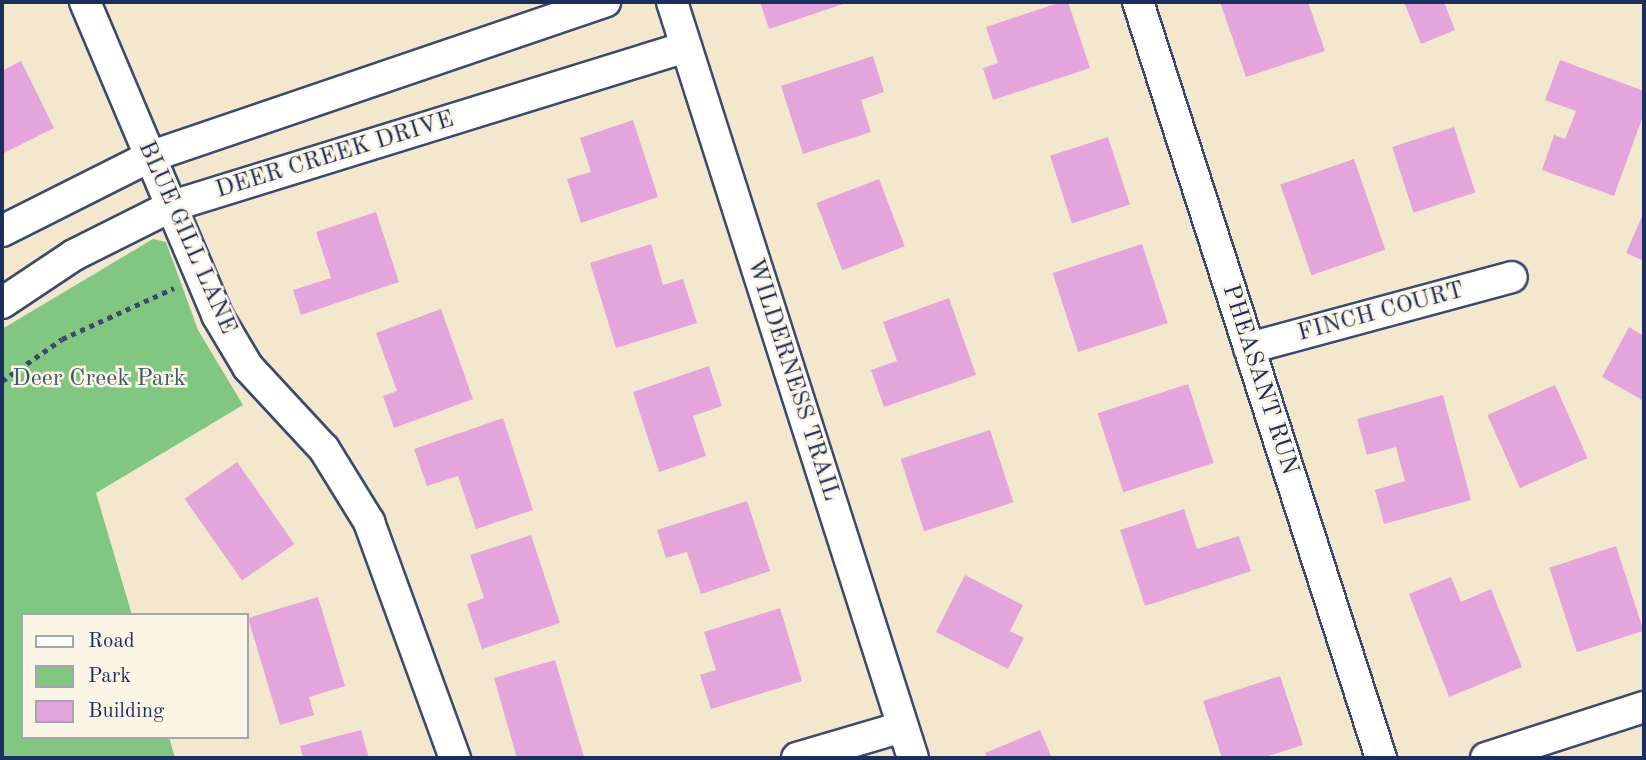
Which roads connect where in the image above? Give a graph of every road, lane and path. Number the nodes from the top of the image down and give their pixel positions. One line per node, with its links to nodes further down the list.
1 (85, 2): 6 (street, BLUE GILL LANE)
2 (605, 2): 6 (street)
3 (672, 2): 5 (street, WILDERNESS TRAIL)
4 (1138, 2): 12 (street, PHEASANT RUN)
5 (686, 47): 7 (street, DEER CREEK DRIVE); 15 (street, WILDERNESS TRAIL)
6 (149, 158): 7 (street, BLUE GILL LANE); 8 (street)
7 (172, 206): 11 (street, DEER CREEK DRIVE); 16 (street, BLUE GILL LANE)
8 (2, 232)
9 (169, 277): 13 (path)
10 (1512, 277): 12 (street, FINCH COURT)
11 (2, 303)
12 (1249, 348): 19 (street, PHEASANT RUN)
13 (2, 381)
14 (1644, 707): 20 (street)
15 (902, 727): 17 (street); 18 (street, WILDERNESS TRAIL)
16 (455, 758)
17 (797, 758)
18 (913, 758)
19 (1381, 758)
20 (1486, 758)

